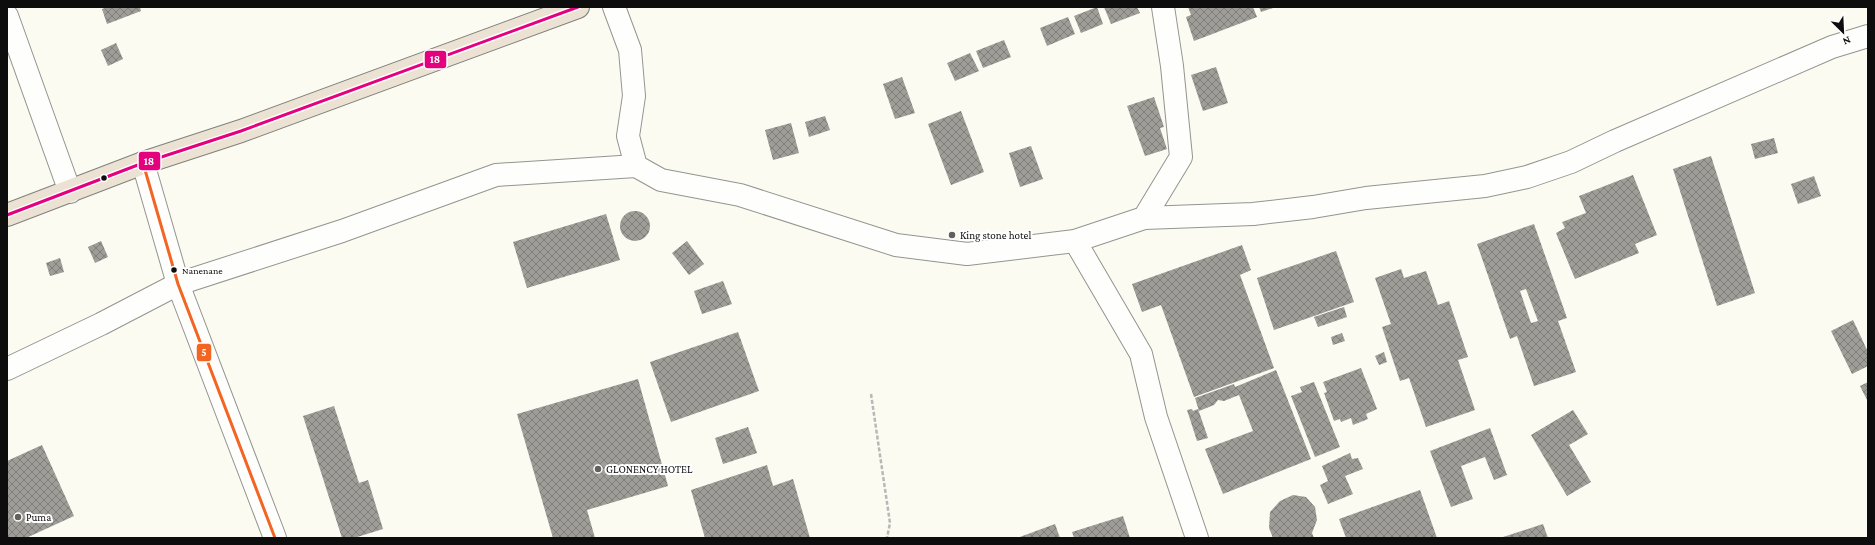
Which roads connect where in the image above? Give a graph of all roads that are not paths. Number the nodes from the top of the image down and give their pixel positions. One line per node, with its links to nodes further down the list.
1 (578, 7): 6 (highway)
2 (614, 7): 7 (street)
3 (1163, 7): 10 (street)
4 (7, 16): 8 (street)
5 (1868, 36): 10 (street)
6 (143, 163): 8 (highway); 12 (street)
7 (636, 166): 11 (street); 12 (street)
8 (70, 192): 9 (highway)
9 (7, 215)
10 (1144, 218): 11 (street)
11 (1075, 241): 15 (street)
12 (178, 284): 13 (street); 14 (street)
13 (7, 369)
14 (275, 538)
15 (1197, 538)

